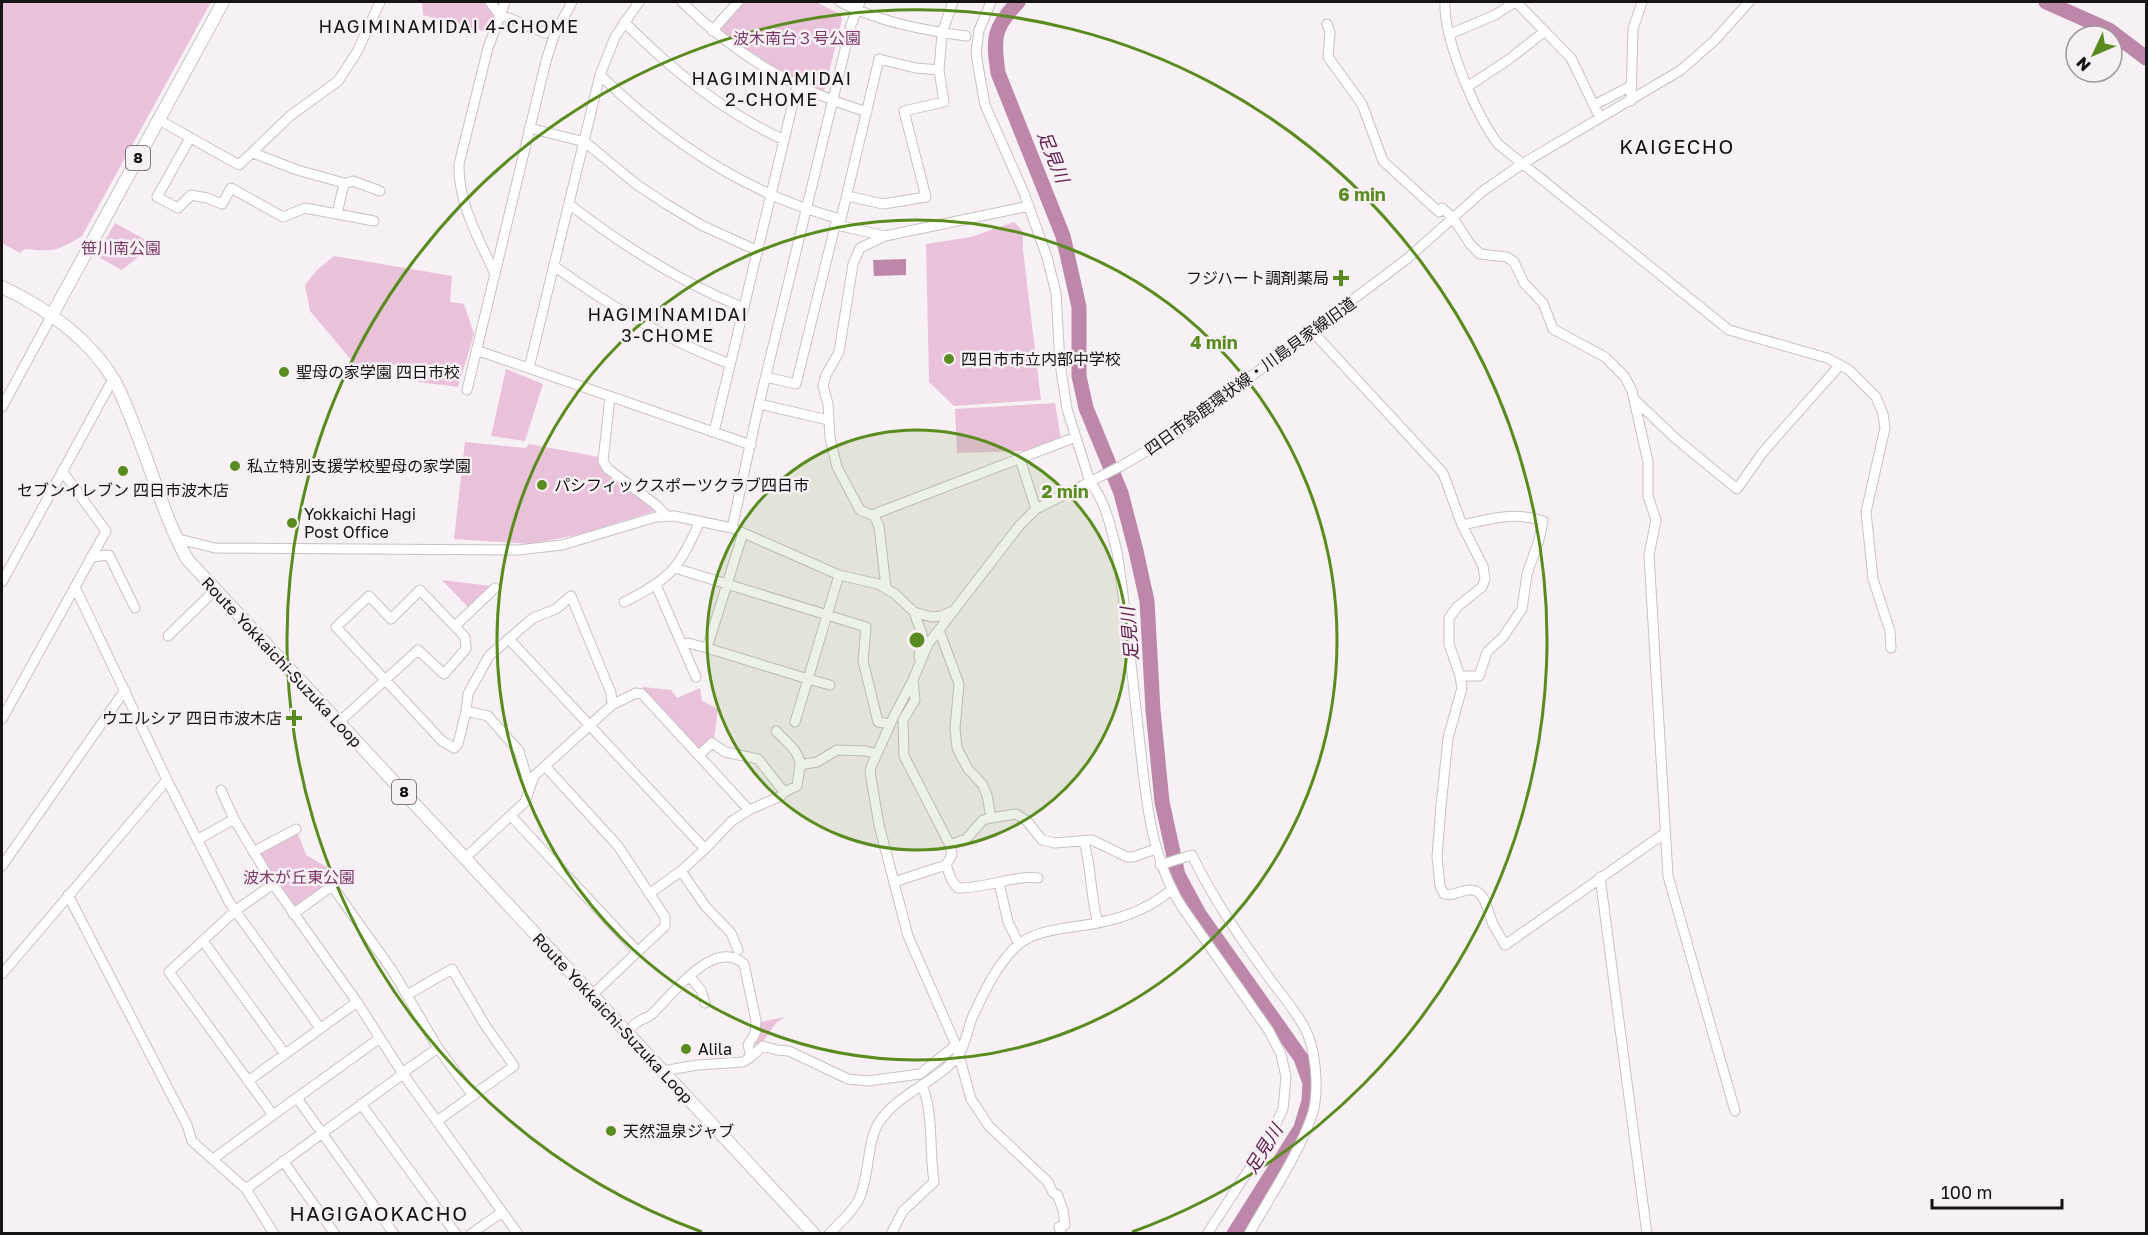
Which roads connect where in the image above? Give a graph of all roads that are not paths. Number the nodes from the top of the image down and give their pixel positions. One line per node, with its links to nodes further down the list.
1 (223, 2): 36 (main road, 8)
2 (381, 2): 41 (street)
3 (490, 2): 17 (street)
4 (505, 2): 17 (street)
5 (572, 2): 37 (street)
6 (639, 2): 18 (street)
7 (682, 2): 20 (street)
8 (738, 2): 20 (street)
9 (840, 2): 16 (street)
10 (953, 2): 23 (street)
11 (991, 2): 48 (street)
12 (1445, 2): 24 (street)
13 (1516, 2): 21 (street); 24 (street)
14 (1642, 2): 29 (street)
15 (1749, 2): 31 (street, 四日市鈴鹿環状線・川島貝家線旧道)
16 (858, 5): 23 (street); 32 (street)
17 (499, 14): 22 (street); 57 (street)
18 (624, 22): 27 (street); 39 (street)
19 (1327, 24): 51 (street)
20 (712, 31): 28 (street)
21 (1545, 31): 30 (street); 33 (street)
22 (545, 33)
23 (942, 33): 25 (street); 26 (street)
24 (1450, 34): 30 (street)
25 (966, 36)
26 (939, 70): 34 (street); 46 (street)
27 (600, 75): 40 (street); 45 (street)
28 (797, 86): 32 (street); 39 (street)
29 (1631, 86): 31 (street); 33 (street)
30 (1467, 87): 42 (street)
31 (1631, 101): 35 (street, 四日市鈴鹿環状線・川島貝家線旧道)
32 (834, 102): 34 (street); 49 (street)
33 (1594, 105): 35 (street)
34 (867, 112): 46 (street)
35 (1600, 118): 42 (street, 四日市鈴鹿環状線・川島貝家線旧道)
36 (159, 120): 38 (street); 60 (main road, 8)
37 (529, 128): 40 (street); 57 (street)
38 (190, 138): 41 (street); 50 (street)
39 (784, 140): 45 (street)
40 (585, 142): 47 (street); 55 (street)
41 (253, 153): 43 (street)
42 (1522, 164): 51 (street, 四日市鈴鹿環状線・川島貝家線旧道); 64 (street)
43 (344, 184): 44 (street); 50 (street)
44 (380, 191)
45 (771, 195): 49 (street); 55 (street)
46 (847, 196): 53 (street)
47 (569, 204): 56 (street); 59 (street)
48 (1029, 206): 54 (street); 75 (street)
49 (808, 208): 53 (street); 66 (street)
50 (337, 214): 52 (street)
51 (1453, 218): 61 (street, 四日市鈴鹿環状線・川島貝家線旧道); 70 (street)
52 (374, 221)
53 (839, 222): 54 (street); 66 (street)
54 (885, 236): 73 (street)
55 (758, 252): 59 (street)
56 (554, 266): 63 (street); 65 (street)
57 (495, 274): 62 (street)
58 (2, 287): 60 (main road, Route Yokkaichi-Suzuka Loop)
59 (744, 308): 63 (street)
60 (52, 315): 67 (main road, Route Yokkaichi-Suzuka Loop / 8); 72 (street)
61 (1312, 331): 79 (street, 四日市鈴鹿環状線・川島貝家線旧道); 84 (street)
62 (476, 350): 65 (street); 68 (street)
63 (730, 364): 74 (street)
64 (1840, 364): 70 (street); 109 (street)
65 (529, 368): 69 (street)
66 (766, 377): 71 (street)
67 (113, 379): 78 (street); 87 (main road, Route Yokkaichi-Suzuka Loop / 8)
68 (467, 390)
69 (610, 397): 74 (street); 81 (street)
70 (1634, 399): 138 (street)
71 (759, 404): 73 (street); 76 (street)
72 (2, 407)
73 (828, 420): 82 (street)
74 (714, 432): 76 (street)
75 (1076, 437): 77 (street); 79 (street)
76 (751, 445): 85 (street)
77 (1020, 459): 80 (street); 82 (street)
78 (62, 471): 88 (street); 91 (street)
79 (1091, 482): 80 (street, 四日市鈴鹿環状線・川島貝家線旧道); 143 (street)
80 (1036, 509): 100 (street, 四日市鈴鹿環状線・川島貝家線旧道)
81 (667, 516): 83 (street); 87 (street)
82 (874, 516): 96 (street)
83 (700, 521): 85 (street); 89 (street)
84 (1462, 525): 111 (street); 111 (street)
85 (732, 528): 86 (street)
86 (743, 533): 90 (street); 92 (street)
87 (175, 538): 97 (main road, Route Yokkaichi-Suzuka Loop / 8)
88 (91, 557): 94 (street); 99 (street)
89 (675, 568): 92 (street); 93 (street)
90 (839, 575): 96 (street); 102 (street)
91 (3, 577)
92 (727, 584): 102 (street); 108 (street)
93 (656, 585): 98 (street); 112 (street)
94 (75, 587): 116 (street); 119 (street)
95 (495, 588): 103 (street)
96 (886, 588): 101 (street)
97 (215, 590): 105 (street); 122 (main road, Route Yokkaichi-Suzuka Loop / 8)
98 (624, 602)
99 (135, 608)
100 (956, 610): 101 (street); 104 (street, 四日市鈴鹿環状線・川島貝家線旧道)
101 (914, 612): 110 (street)
102 (826, 616): 114 (street); 120 (street)
103 (455, 626): 113 (street); 113 (street)
104 (939, 630): 110 (street, 四日市鈴鹿環状線・川島貝家線旧道); 135 (street)
105 (168, 636)
106 (510, 640): 117 (street); 118 (street); 123 (street)
107 (688, 643): 108 (street)
108 (707, 648): 114 (street)
109 (1891, 648)
110 (918, 665): 120 (street, 四日市鈴鹿環状線・川島貝家線旧道)
111 (1460, 676): 150 (street)
112 (696, 677)
113 (386, 679): 118 (street); 122 (street)
114 (808, 679): 115 (street); 121 (street)
115 (830, 685)
116 (125, 690): 129 (street); 148 (street)
117 (612, 705): 123 (street); 126 (street)
118 (466, 711): 130 (street)
119 (2, 720)
120 (896, 720): 125 (street); 141 (street)
121 (795, 722)
122 (339, 723): 145 (main road, Route Yokkaichi-Suzuka Loop / 8)
123 (588, 726): 128 (street); 142 (street)
124 (776, 731): 127 (street)
125 (876, 754): 127 (street); 152 (street)
126 (699, 755): 132 (street); 133 (street)
127 (800, 765): 132 (street)
128 (545, 766): 130 (street); 156 (street)
129 (167, 780): 139 (street); 157 (street)
130 (530, 788): 134 (street)
131 (221, 790): 136 (street)
132 (784, 792): 133 (street)
133 (749, 810): 142 (street)
134 (511, 816): 145 (street); 164 (street)
135 (991, 818): 140 (street); 141 (street)
136 (234, 819): 139 (street); 144 (street)
137 (296, 829): 144 (street)
138 (1665, 833): 150 (street); 186 (street)
139 (197, 840): 158 (street)
140 (1084, 842): 143 (street); 160 (street)
141 (950, 845): 146 (street)
142 (705, 849): 149 (street)
143 (1156, 849): 147 (street)
144 (253, 852): 154 (street)
145 (464, 859): 169 (main road, Route Yokkaichi-Suzuka Loop / 8)
146 (946, 865): 152 (street); 153 (street)
147 (1161, 865): 155 (street); 205 (street)
148 (2, 866)
149 (681, 871): 156 (street); 163 (street)
150 (1600, 877): 206 (street)
151 (1038, 878): 153 (street)
152 (894, 882): 176 (street)
153 (999, 883): 162 (street)
154 (273, 885): 158 (street); 159 (street)
155 (1171, 890): 160 (street); 204 (street)
156 (650, 894): 164 (street)
157 (68, 895): 166 (street); 190 (street)
158 (235, 911): 161 (street); 172 (street)
159 (293, 914): 168 (street); 170 (street)
160 (1098, 923): 162 (street)
161 (203, 941): 177 (street); 181 (street)
162 (1019, 944): 176 (street)
163 (738, 950)
164 (638, 952): 169 (street)
165 (2, 965): 166 (street)
166 (2, 974)
167 (690, 977): 171 (street); 173 (street); 178 (street)
168 (407, 995): 175 (street); 183 (street)
169 (592, 995): 173 (main road, Route Yokkaichi-Suzuka Loop / 8)
170 (357, 1002): 172 (street); 174 (street)
171 (705, 1003)
172 (320, 1028): 177 (street)
173 (627, 1033): 179 (main road, Route Yokkaichi-Suzuka Loop / 8)
174 (380, 1038): 180 (street); 184 (street)
175 (438, 1048): 180 (street); 183 (street)
176 (957, 1050): 178 (street); 182 (street); 203 (street)
177 (285, 1054): 181 (street)
178 (751, 1057): 179 (street)
179 (663, 1071): 200 (main road, Route Yokkaichi-Suzuka Loop / 8)
180 (402, 1074): 185 (street); 188 (street)
181 (248, 1081): 187 (street)
182 (922, 1085): 201 (street); 202 (street)
183 (472, 1096): 188 (street)
184 (297, 1098): 187 (street); 189 (street)
185 (361, 1104): 189 (street); 197 (street)
186 (1735, 1111)
187 (273, 1115): 190 (street)
188 (437, 1121): 193 (street)
189 (321, 1133): 191 (street); 196 (street)
190 (213, 1159): 192 (street)
191 (283, 1161): 192 (street); 195 (street)
192 (246, 1189): 194 (street)
193 (502, 1212): 198 (street); 199 (street)
194 (274, 1233)
195 (335, 1233)
196 (394, 1233)
197 (456, 1233)
198 (471, 1233)
199 (518, 1233)
200 (814, 1233)
201 (829, 1233)
202 (891, 1233)
203 (1060, 1233)
204 (1207, 1233)
205 (1249, 1233)
206 (1647, 1233)

